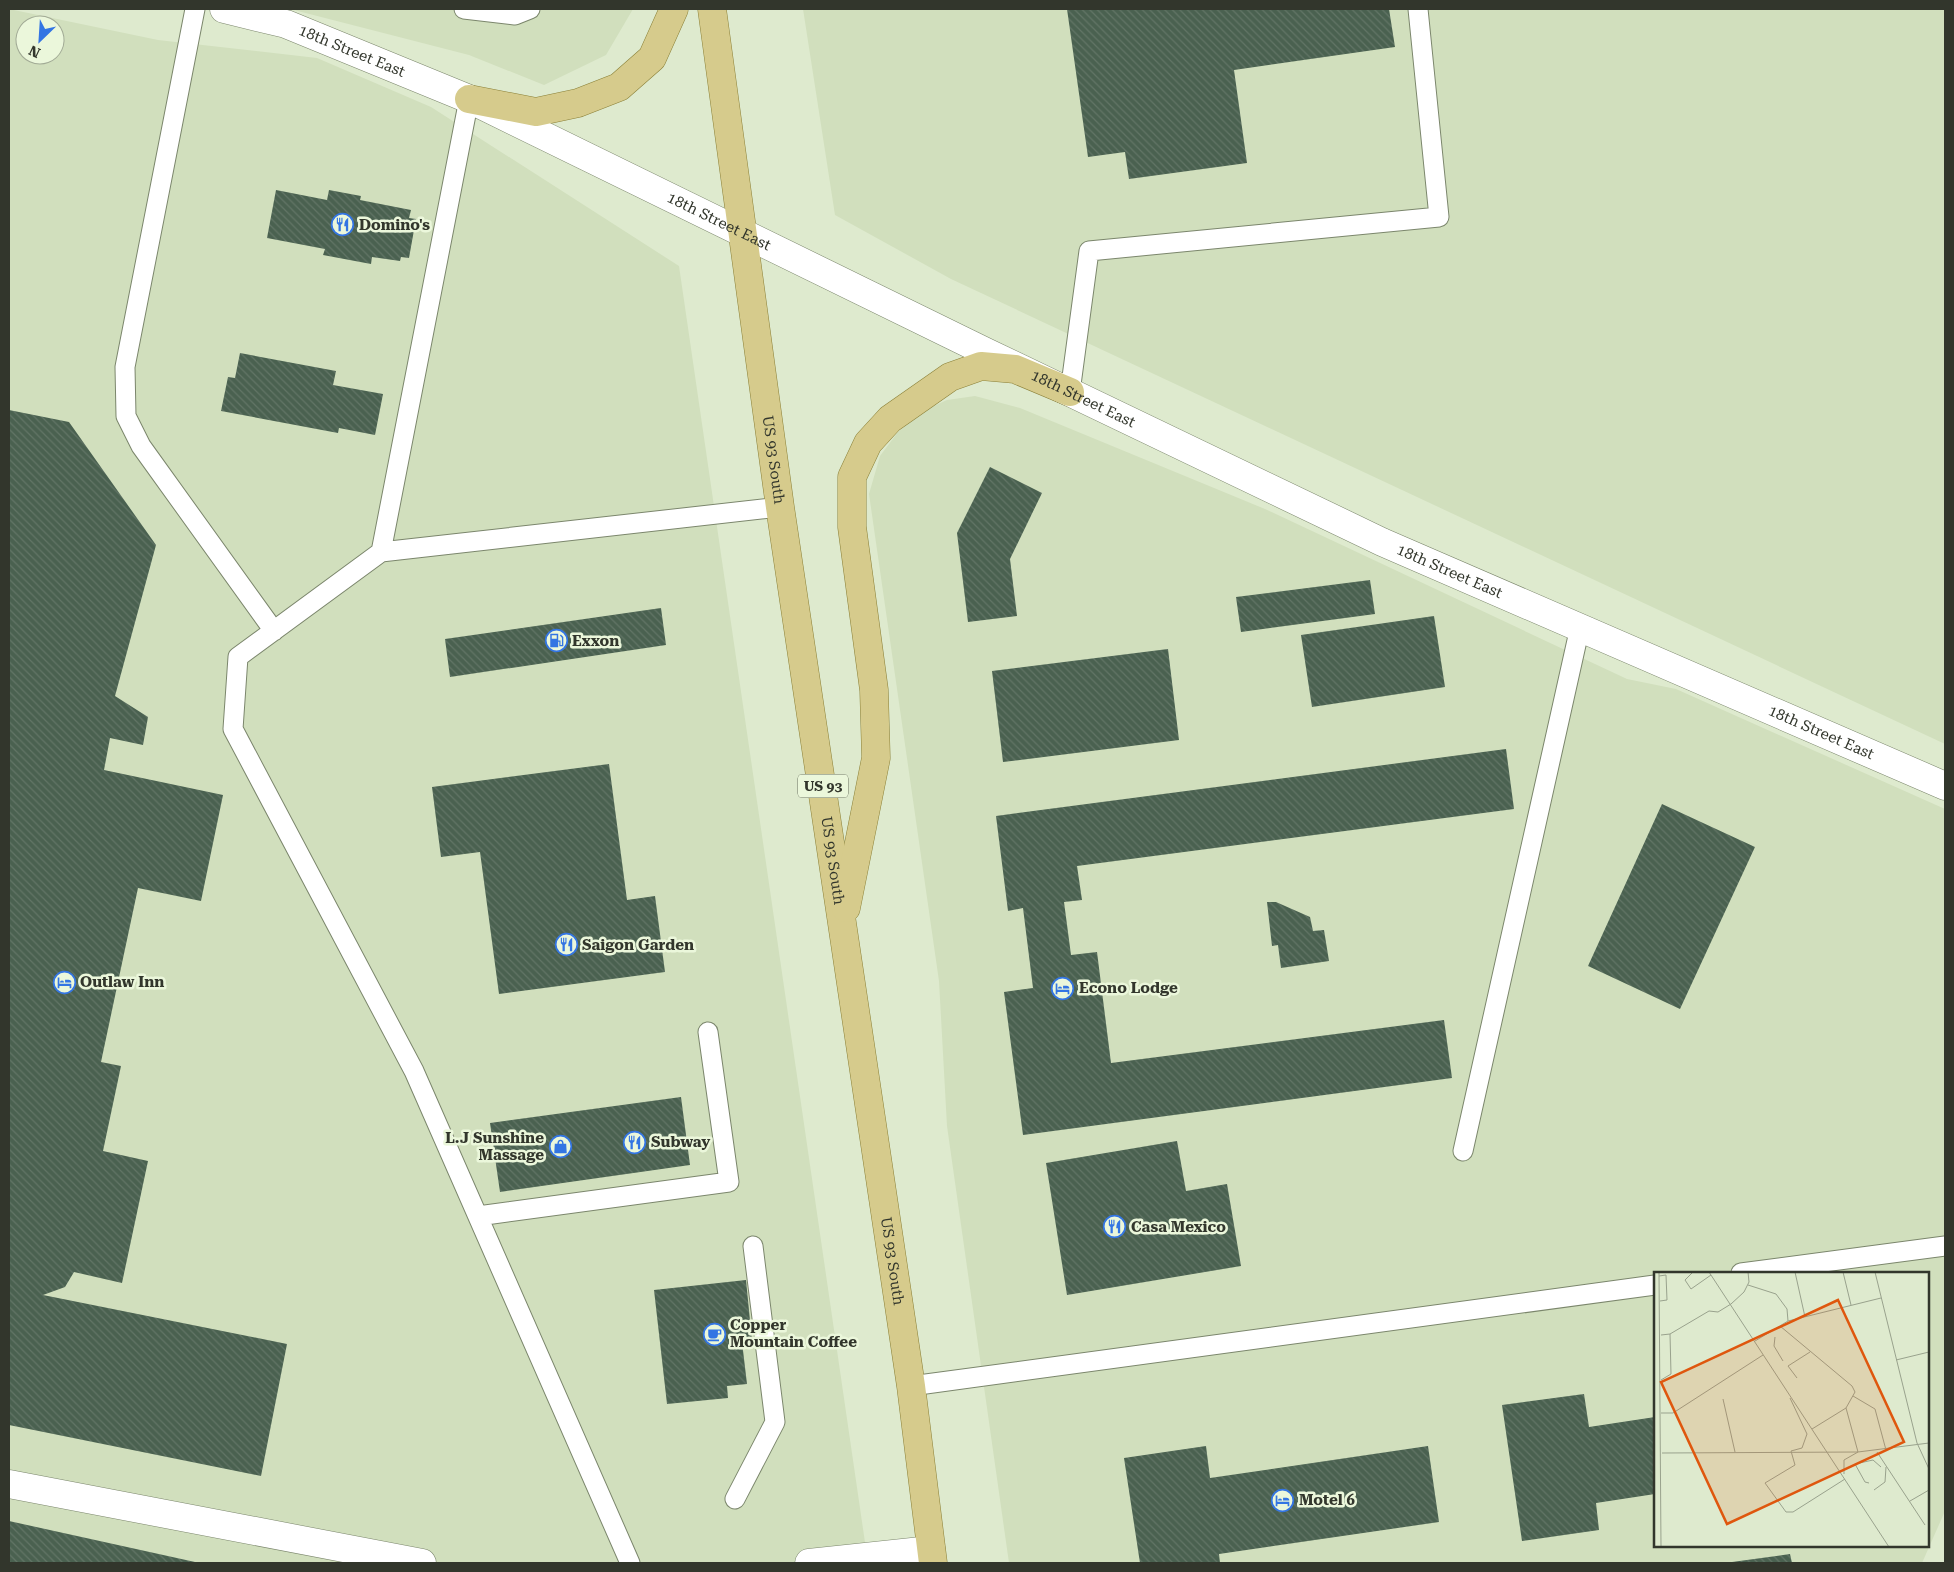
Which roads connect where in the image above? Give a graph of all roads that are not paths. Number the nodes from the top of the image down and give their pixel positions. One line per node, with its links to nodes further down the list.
1 (195, 9): 15 (lane)
2 (224, 9): 8 (street, 18th Street East)
3 (464, 9): 4 (lane)
4 (530, 9)
5 (674, 9): 9 (main road)
6 (712, 9): 10 (main road, US 93 South / US 93)
7 (1418, 9): 11 (lane)
8 (286, 16): 9 (street, 18th Street East)
9 (469, 99): 10 (street, 18th Street East); 13 (lane)
10 (744, 234): 11 (street, 18th Street East); 12 (main road, US 93 South / US 93)
11 (1070, 392): 14 (street, 18th Street East); 17 (main road)
12 (780, 507): 13 (lane); 17 (main road, US 93 South / US 93)
13 (380, 552): 15 (lane)
14 (1580, 627): 16 (street, 18th Street East); 19 (lane)
15 (274, 631): 20 (lane)
16 (1945, 786)
17 (842, 929): 25 (main road, US 93 South / US 93)
18 (708, 1032): 20 (lane)
19 (1463, 1151)
20 (478, 1216): 31 (lane)
21 (753, 1246): 27 (lane)
22 (1945, 1246): 23 (lane)
23 (1749, 1272)
24 (1654, 1285): 25 (lane)
25 (911, 1386): 28 (main road, US 93 South / US 93)
26 (9, 1484): 29 (street)
27 (735, 1499)
28 (932, 1556): 32 (street)
29 (366, 1558): 30 (street)
30 (422, 1563)
31 (630, 1563)
32 (809, 1563)

